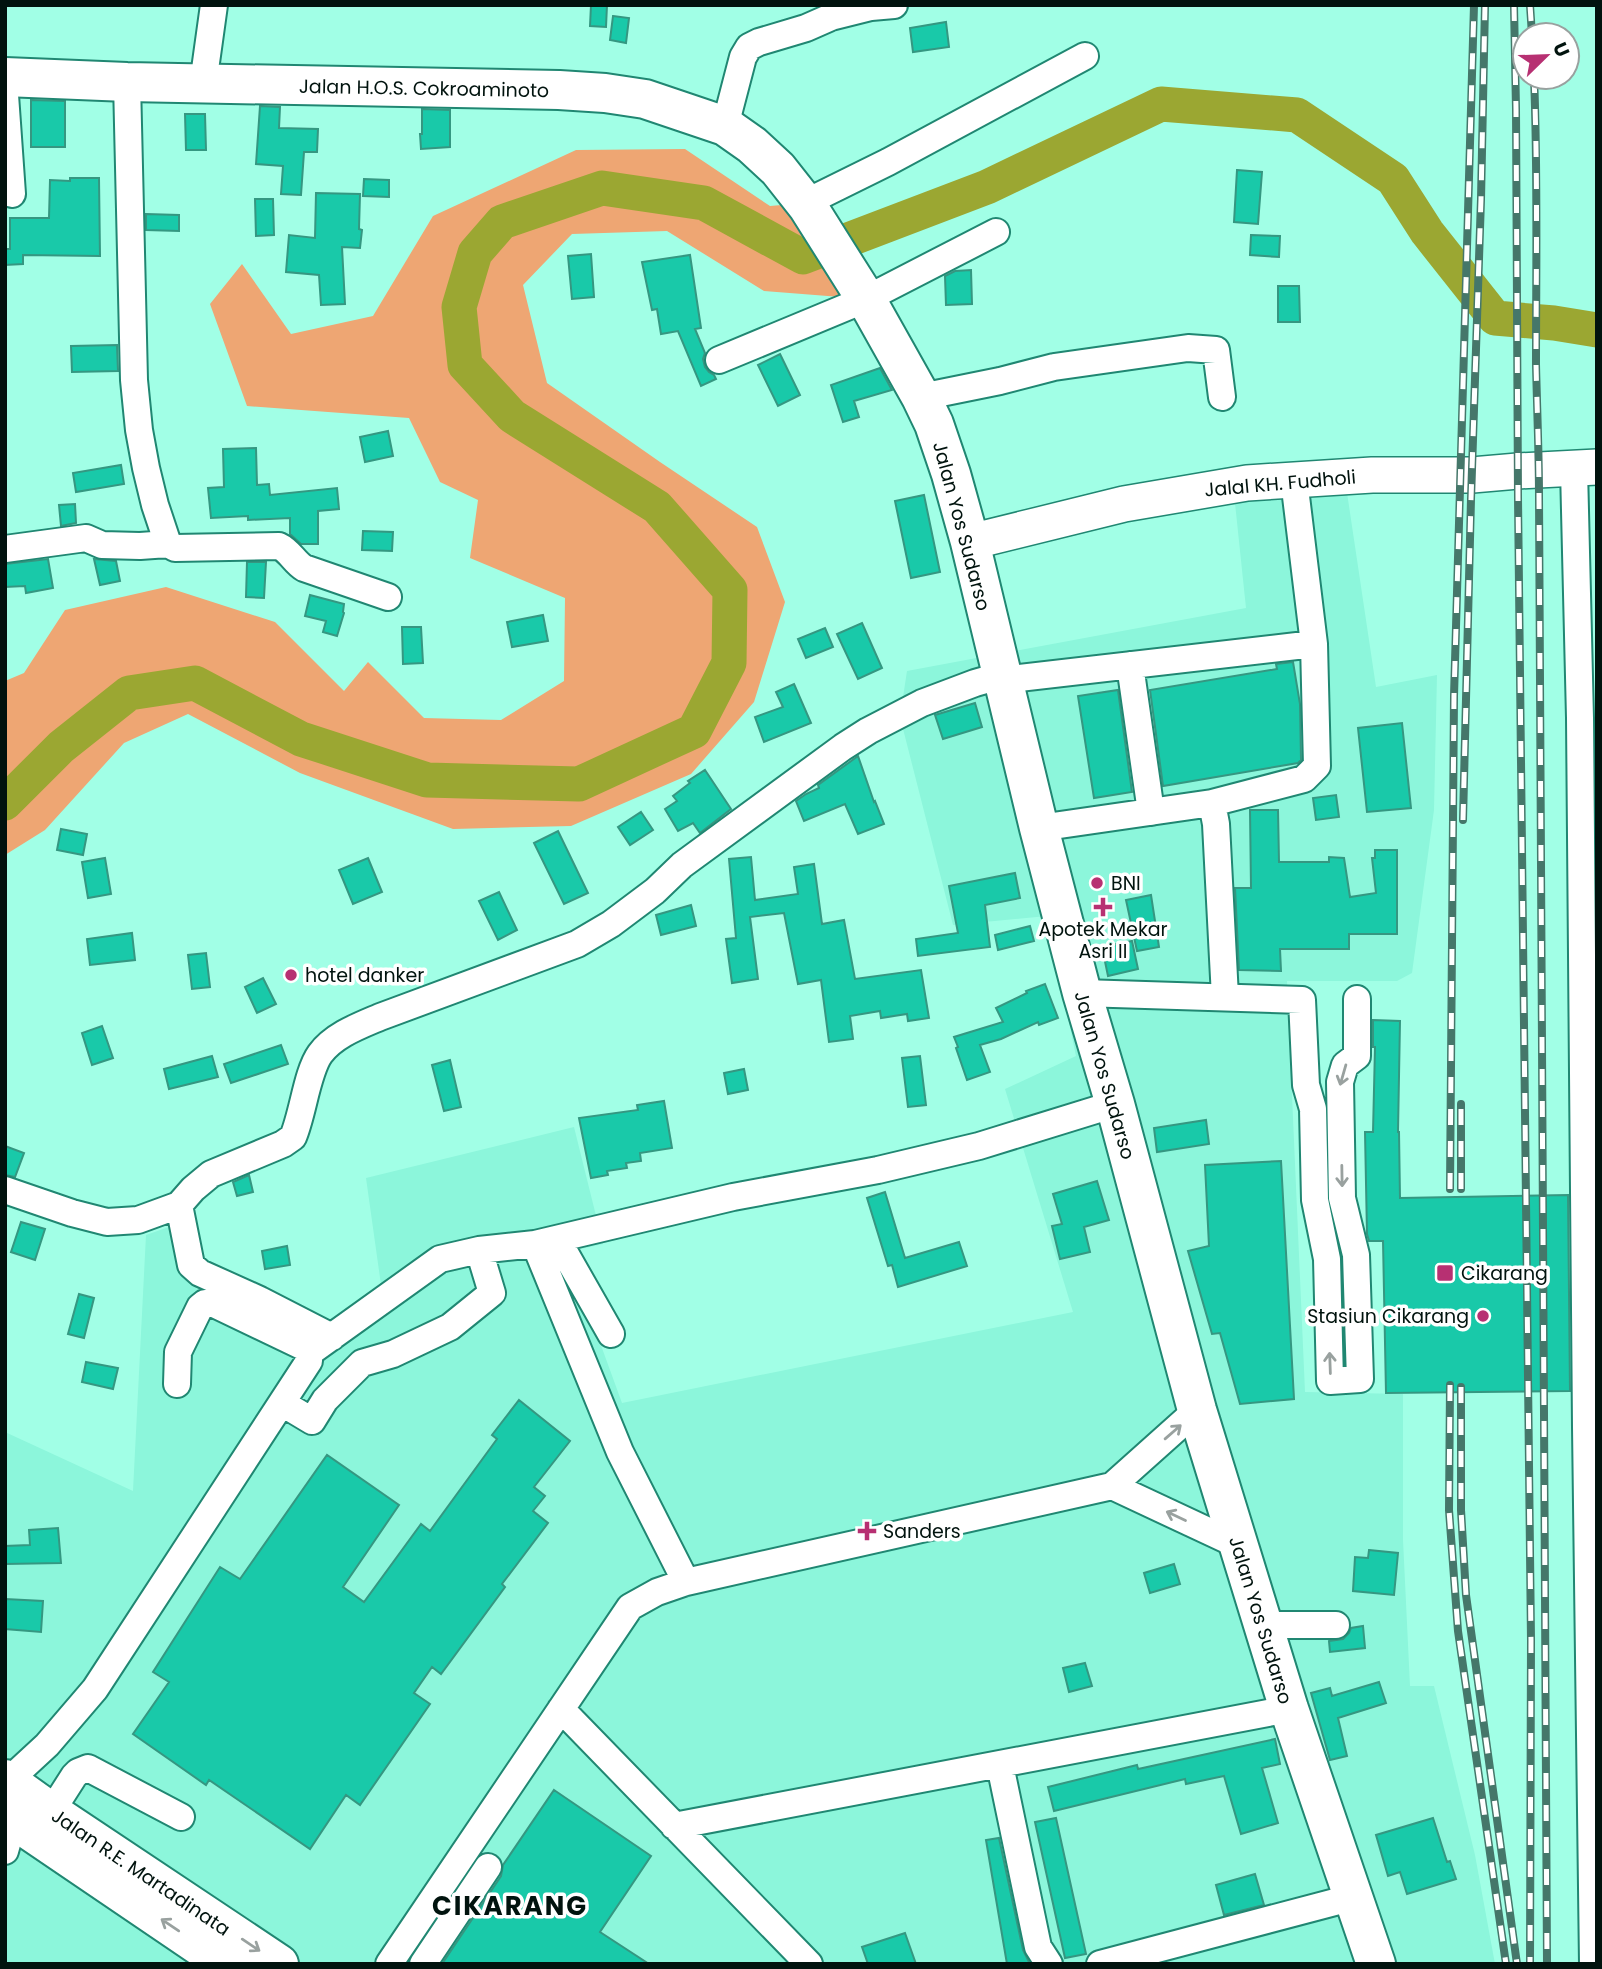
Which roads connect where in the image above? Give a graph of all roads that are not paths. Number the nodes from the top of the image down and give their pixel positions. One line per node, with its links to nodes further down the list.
1 (214, 5): 6 (street)
2 (894, 5): 8 (street)
3 (1085, 56): 10 (street)
4 (5, 77): 5 (highway, Jalan H.O.S. Cokroaminoto)
5 (127, 82): 6 (highway, Jalan H.O.S. Cokroaminoto); 19 (street)
6 (203, 84): 8 (highway, Jalan H.O.S. Cokroaminoto)
7 (5, 95): 9 (street)
8 (725, 125): 10 (highway, Jalan H.O.S. Cokroaminoto)
9 (12, 194)
10 (807, 205): 12 (highway, Jalan Yos Sudarso)
11 (996, 232): 12 (street)
12 (865, 297): 13 (street); 14 (highway, Jalan Yos Sudarso)
13 (719, 360)
14 (921, 397): 15 (street); 18 (highway, Jalan Yos Sudarso)
15 (1222, 397)
16 (1585, 468): 17 (main road, Jalal KH. Fudholi); 25 (street)
17 (1294, 480): 18 (main road, Jalal KH. Fudholi); 22 (street)
18 (970, 542): 24 (highway, Jalan Yos Sudarso)
19 (167, 544): 20 (street); 21 (street)
20 (5, 549)
21 (388, 597)
22 (1314, 644): 23 (street); 26 (street)
23 (1130, 665): 24 (street); 27 (street)
24 (1002, 680): 28 (highway, Jalan Yos Sudarso); 38 (street)
25 (1588, 719): 29 (street)
26 (1212, 803): 27 (street); 31 (street)
27 (1152, 812): 28 (street)
28 (1040, 828): 30 (highway, Jalan Yos Sudarso)
29 (1589, 900): 36 (street)
30 (1082, 993): 31 (street); 33 (highway, Jalan Yos Sudarso)
31 (1225, 998): 35 (street)
32 (1357, 999): 34 (street, one-way to 34)
33 (1115, 1104): 39 (street); 46 (highway, Jalan Yos Sudarso)
34 (1340, 1108): 35 (street); 35 (street, one-way to 35)
35 (1313, 1109)
36 (1590, 1155): 47 (street)
37 (5, 1190): 38 (street)
38 (179, 1205): 42 (street)
39 (546, 1242): 40 (street); 41 (street); 50 (street)
40 (479, 1250): 42 (street); 45 (street)
41 (611, 1334)
42 (332, 1337): 43 (street)
43 (309, 1353): 44 (street); 45 (street)
44 (177, 1384)
45 (282, 1403): 57 (street)
46 (1197, 1410): 48 (street, one-way to 46); 49 (highway, Jalan Yos Sudarso)
47 (1591, 1427): 53 (street)
48 (1112, 1486): 49 (street, one-way to 48); 50 (street)
49 (1238, 1545): 51 (highway, Jalan Yos Sudarso)
50 (686, 1582): 54 (street)
51 (1263, 1625): 52 (street); 55 (highway, Jalan Yos Sudarso)
52 (1336, 1625)
53 (1593, 1637): 71 (street)
54 (561, 1709): 60 (street); 63 (street)
55 (1289, 1709): 56 (street); 62 (highway, Jalan Yos Sudarso)
56 (1000, 1765): 60 (street); 68 (street)
57 (8, 1809): 58 (highway, Jalan R.E. Martadinata); 64 (highway, Jalan R.E. Martadinata, one-way to 57)
58 (51, 1812): 59 (street); 65 (highway, Jalan R.E. Martadinata, one-way to 65)
59 (181, 1817)
60 (674, 1826): 67 (street)
61 (488, 1867): 66 (street)
62 (1354, 1897): 69 (street); 70 (highway, Jalan Yos Sudarso)
63 (391, 1963)
64 (226, 1964)
65 (279, 1964)
66 (423, 1964)
67 (809, 1964)
68 (1049, 1964)
69 (1100, 1964)
70 (1376, 1964)
71 (1593, 1964)

